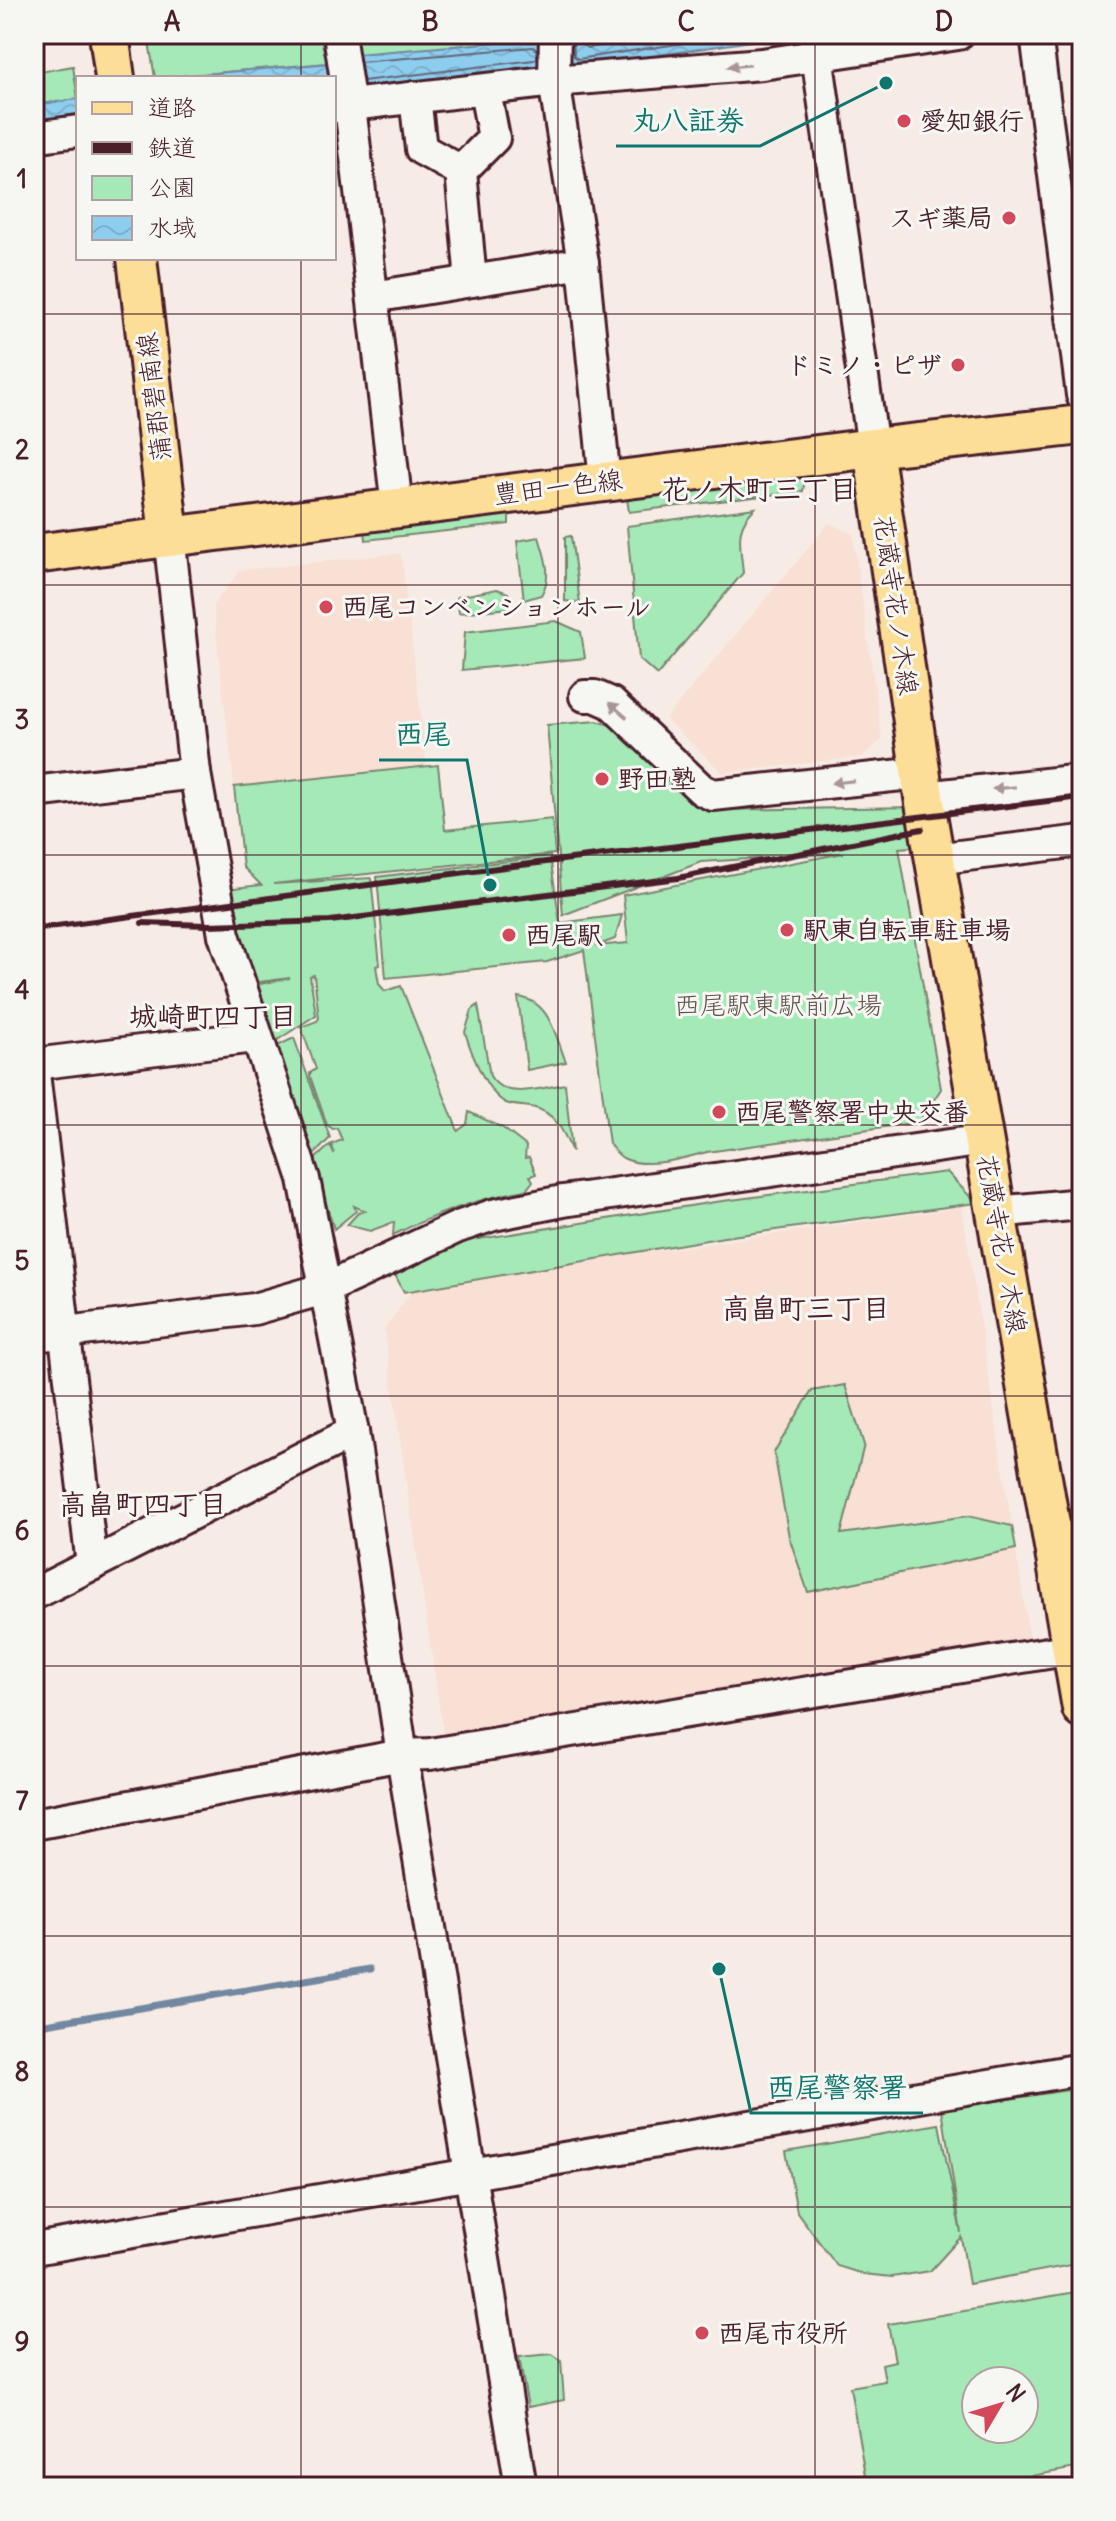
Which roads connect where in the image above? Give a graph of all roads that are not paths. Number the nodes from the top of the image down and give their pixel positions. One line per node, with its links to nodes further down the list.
1 (109, 34): 7 (main road)
2 (555, 34): 8 (street)
3 (958, 34): 6 (street)
4 (1036, 34): 19 (street)
5 (340, 37): 11 (street)
6 (815, 42): 8 (street, one-way to 8); 21 (street)
7 (115, 75)
8 (554, 81): 9 (street); 16 (street)
9 (485, 91): 10 (street); 14 (street)
10 (415, 97): 11 (street); 14 (street)
11 (342, 107): 18 (street)
12 (76, 131): 13 (street)
13 (34, 137)
14 (461, 171): 17 (street)
15 (137, 260): 24 (main road, 蒲郡碧南線)
16 (583, 263): 17 (street); 22 (street)
17 (471, 281): 18 (street)
18 (373, 297): 23 (street)
19 (1082, 395)
20 (1082, 425): 21 (main road, 豊田一色線)
21 (873, 448): 22 (main road, 豊田一色線); 29 (main road, 花蔵寺花ノ木線)
22 (605, 481): 23 (main road, 豊田一色線)
23 (397, 507): 24 (main road, 豊田一色線)
24 (169, 535): 25 (main road, 豊田一色線); 27 (street)
25 (34, 554)
26 (585, 696): 29 (street, one-way to 26)
27 (195, 773): 30 (street); 33 (street)
28 (1082, 780): 29 (street, one-way to 29)
29 (923, 785): 32 (main road, 花蔵寺花ノ木線)
30 (34, 792)
31 (1082, 841): 32 (street)
32 (935, 859): 36 (main road, 花蔵寺花ノ木線)
33 (255, 1037): 34 (street); 39 (street)
34 (34, 1064)
35 (34, 1073): 40 (street)
36 (984, 1140): 38 (main road, 花蔵寺花ノ木線); 39 (street)
37 (1082, 1204): 38 (street)
38 (996, 1212): 44 (main road, 花蔵寺花ノ木線)
39 (327, 1288): 40 (street); 42 (street)
40 (66, 1333): 41 (street); 43 (street)
41 (34, 1336)
42 (353, 1432): 43 (street); 48 (street)
43 (92, 1565): 45 (street)
44 (1072, 1586): 46 (main road, 花蔵寺花ノ木線)
45 (34, 1594)
46 (1072, 1649): 47 (main road, 花蔵寺花ノ木線); 48 (street)
47 (1082, 1708)
48 (402, 1755): 49 (street); 51 (street)
49 (34, 1824)
50 (1082, 2069): 51 (street)
51 (470, 2174): 52 (street); 53 (street)
52 (34, 2249)
53 (521, 2487)

